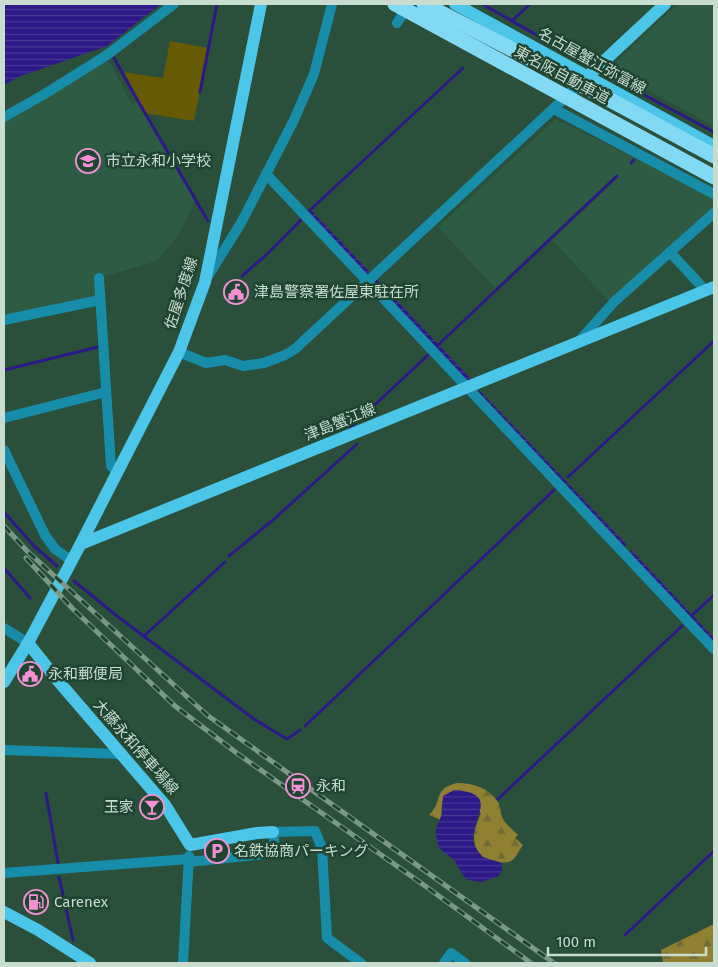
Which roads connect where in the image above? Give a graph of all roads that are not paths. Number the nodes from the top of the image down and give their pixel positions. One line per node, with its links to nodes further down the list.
1 (174, 4): 12 (street)
2 (261, 4): 22 (main road, 佐屋多度線)
3 (332, 4): 15 (street)
4 (395, 4): 16 (highway, 東名阪自動車道, bridge)
5 (410, 4): 9 (street)
6 (424, 4): 14 (highway, 東名阪自動車道, bridge)
7 (455, 4): 10 (main road, 名古屋蟹江弥富線)
8 (665, 4): 10 (main road)
9 (397, 24)
10 (587, 78): 11 (street); 13 (main road, 名古屋蟹江弥富線)
11 (554, 109): 17 (street); 21 (street)
12 (4, 117)
13 (714, 146)
14 (714, 156)
15 (266, 174): 21 (street); 22 (street)
16 (714, 177)
17 (714, 194)
18 (714, 213): 19 (street)
19 (670, 252): 23 (street); 26 (street)
20 (99, 278): 24 (street)
21 (371, 278): 27 (street); 28 (street)
22 (205, 282): 27 (main road, 佐屋多度線)
23 (710, 288): 26 (main road, 津島蟹江線)
24 (100, 300): 25 (street); 29 (street)
25 (4, 320)
26 (577, 343): 28 (main road, 津島蟹江線)
27 (179, 352): 32 (main road, 佐屋多度線)
28 (468, 388): 33 (main road, 津島蟹江線); 37 (street)
29 (106, 392): 30 (street); 32 (street)
30 (4, 418)
31 (4, 450): 34 (street)
32 (118, 472): 33 (main road, 佐屋多度線)
33 (81, 544): 34 (main road)
34 (72, 561): 36 (main road)
35 (4, 628): 36 (street)
36 (28, 643): 38 (main road); 40 (main road, 大藤永和停車場線)
37 (714, 649)
38 (4, 682)
39 (4, 750): 40 (street)
40 (120, 754): 42 (main road, 大藤永和停車場線)
41 (273, 832): 42 (main road); 43 (street); 48 (street)
42 (190, 845): 43 (street)
43 (189, 861): 44 (street); 47 (street)
44 (4, 874)
45 (4, 912): 46 (main road)
46 (90, 963)
47 (183, 963)
48 (361, 963)
49 (444, 963): 50 (street)
50 (465, 963)

